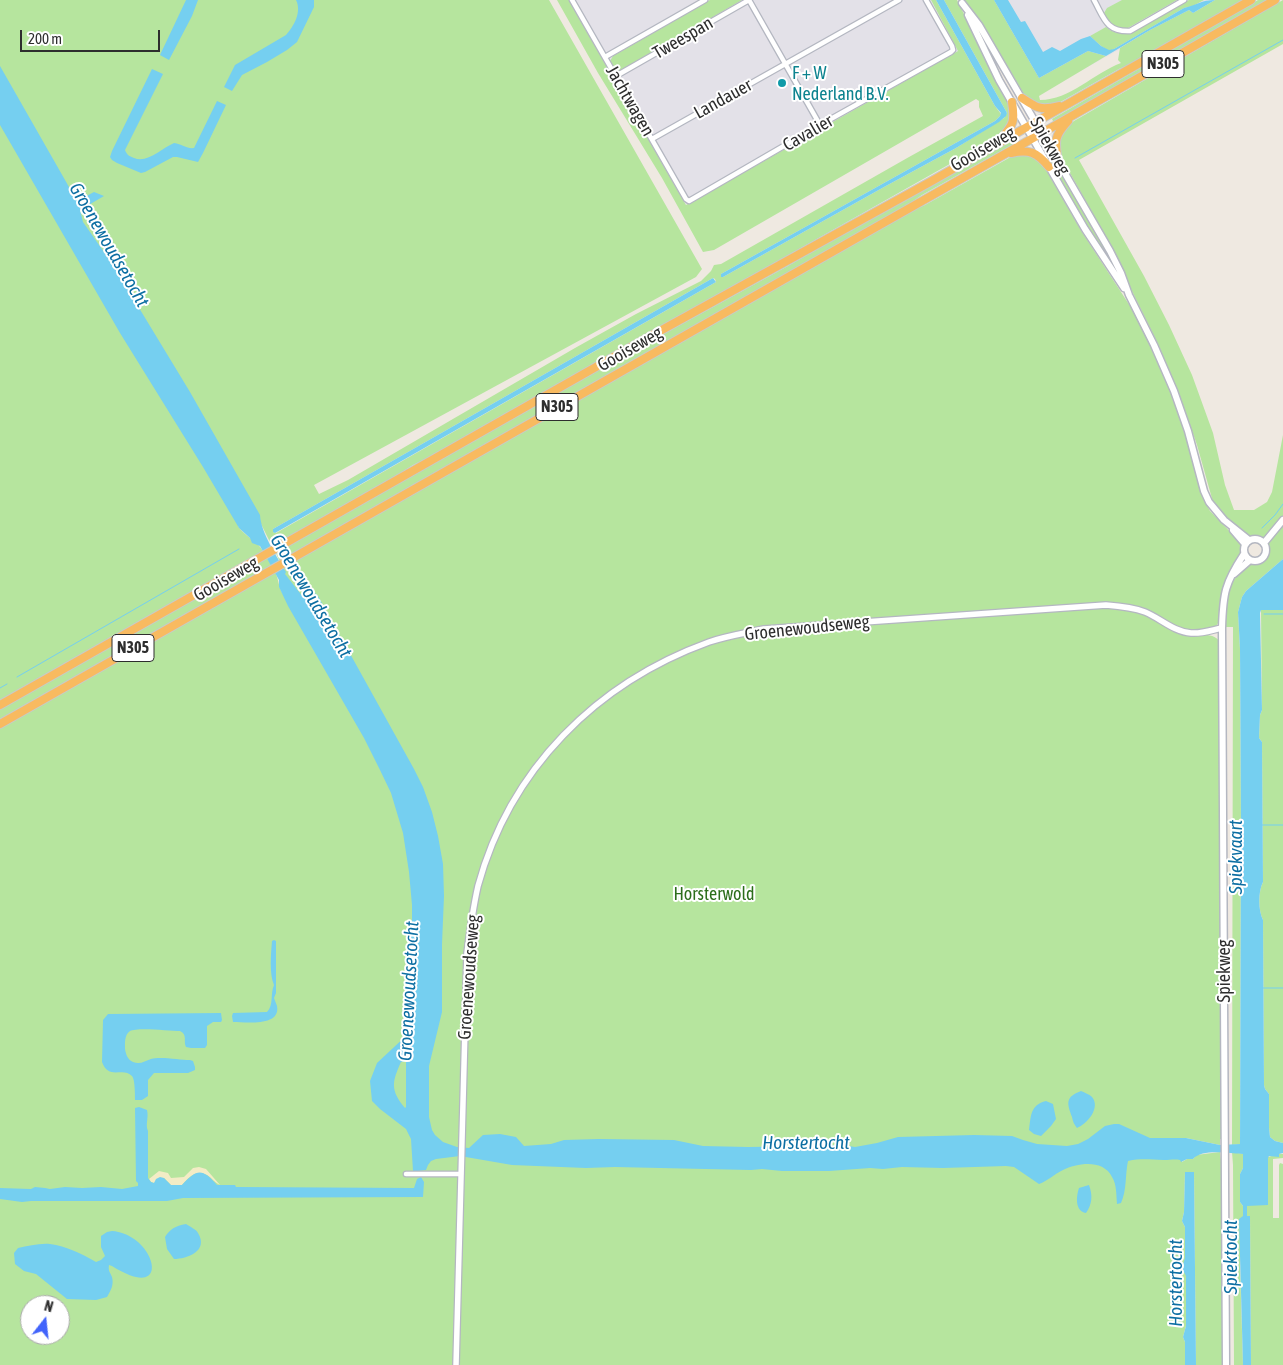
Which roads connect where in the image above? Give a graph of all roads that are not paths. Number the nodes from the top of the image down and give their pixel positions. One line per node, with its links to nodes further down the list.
1 (572, 0): 11 (street, Jachtwagen)
2 (705, 0): 11 (street, Tweespan)
3 (749, 0): 12 (street); 13 (street, Tweespan)
4 (899, 0): 12 (street, Landauer)
5 (926, 0): 19 (street, Cavalier)
6 (1094, 0): 7 (street)
7 (1184, 0)
8 (1251, 0): 16 (highway, Gooiseweg / N305)
9 (1275, 0): 17 (highway, Gooiseweg / N305)
10 (962, 1): 14 (main road, Spiekweg); 15 (main road, Spiekweg)
11 (605, 57): 13 (street, Jachtwagen)
12 (786, 63): 19 (street); 23 (street, Landauer)
13 (616, 76): 23 (street, Jachtwagen)
14 (1022, 98): 16 (highway); 18 (main road, Spiekweg)
15 (1012, 102): 20 (main road, Spiekweg); 24 (highway)
16 (1068, 104): 18 (highway, Gooiseweg / N305)
17 (1075, 114): 21 (highway, Gooiseweg / N305); 26 (highway)
18 (1036, 122): 20 (highway, Gooiseweg / N305); 21 (main road, Spiekweg)
19 (820, 125): 28 (street, Cavalier)
20 (1027, 127): 22 (main road, Spiekweg); 24 (highway, Gooiseweg / N305)
21 (1042, 133): 22 (highway, Gooiseweg / N305); 26 (main road, Spiekweg)
22 (1033, 138): 25 (highway, Gooiseweg / N305); 27 (main road, Spiekweg)
23 (652, 139): 28 (street, Jachtwagen)
24 (997, 144): 39 (highway, Gooiseweg / N305)
25 (1004, 155): 27 (highway); 40 (highway, Gooiseweg / N305)
26 (1058, 162): 29 (main road, Spiekweg)
27 (1049, 166): 29 (main road, Spiekweg)
28 (689, 201)
29 (1129, 294): 31 (main road, Spiekweg)
30 (1281, 522): 32 (main road)
31 (1247, 542): 32 (main road); 33 (main road)
32 (1262, 542): 34 (main road)
33 (1244, 554): 34 (main road); 35 (main road, Spiekweg)
34 (1250, 560): 35 (main road)
35 (1230, 577): 36 (main road, Spiekweg)
36 (1222, 628): 37 (street, Groenewoudseweg); 38 (main road, Spiekweg)
37 (1207, 632): 38 (street, Groenewoudseweg); 42 (street, Groenewoudseweg)
38 (1222, 637): 44 (main road, Spiekweg)
39 (0, 705)
40 (0, 724)
41 (406, 1174): 42 (street)
42 (461, 1174): 43 (street, Groenewoudseweg)
43 (456, 1365)
44 (1226, 1365)

